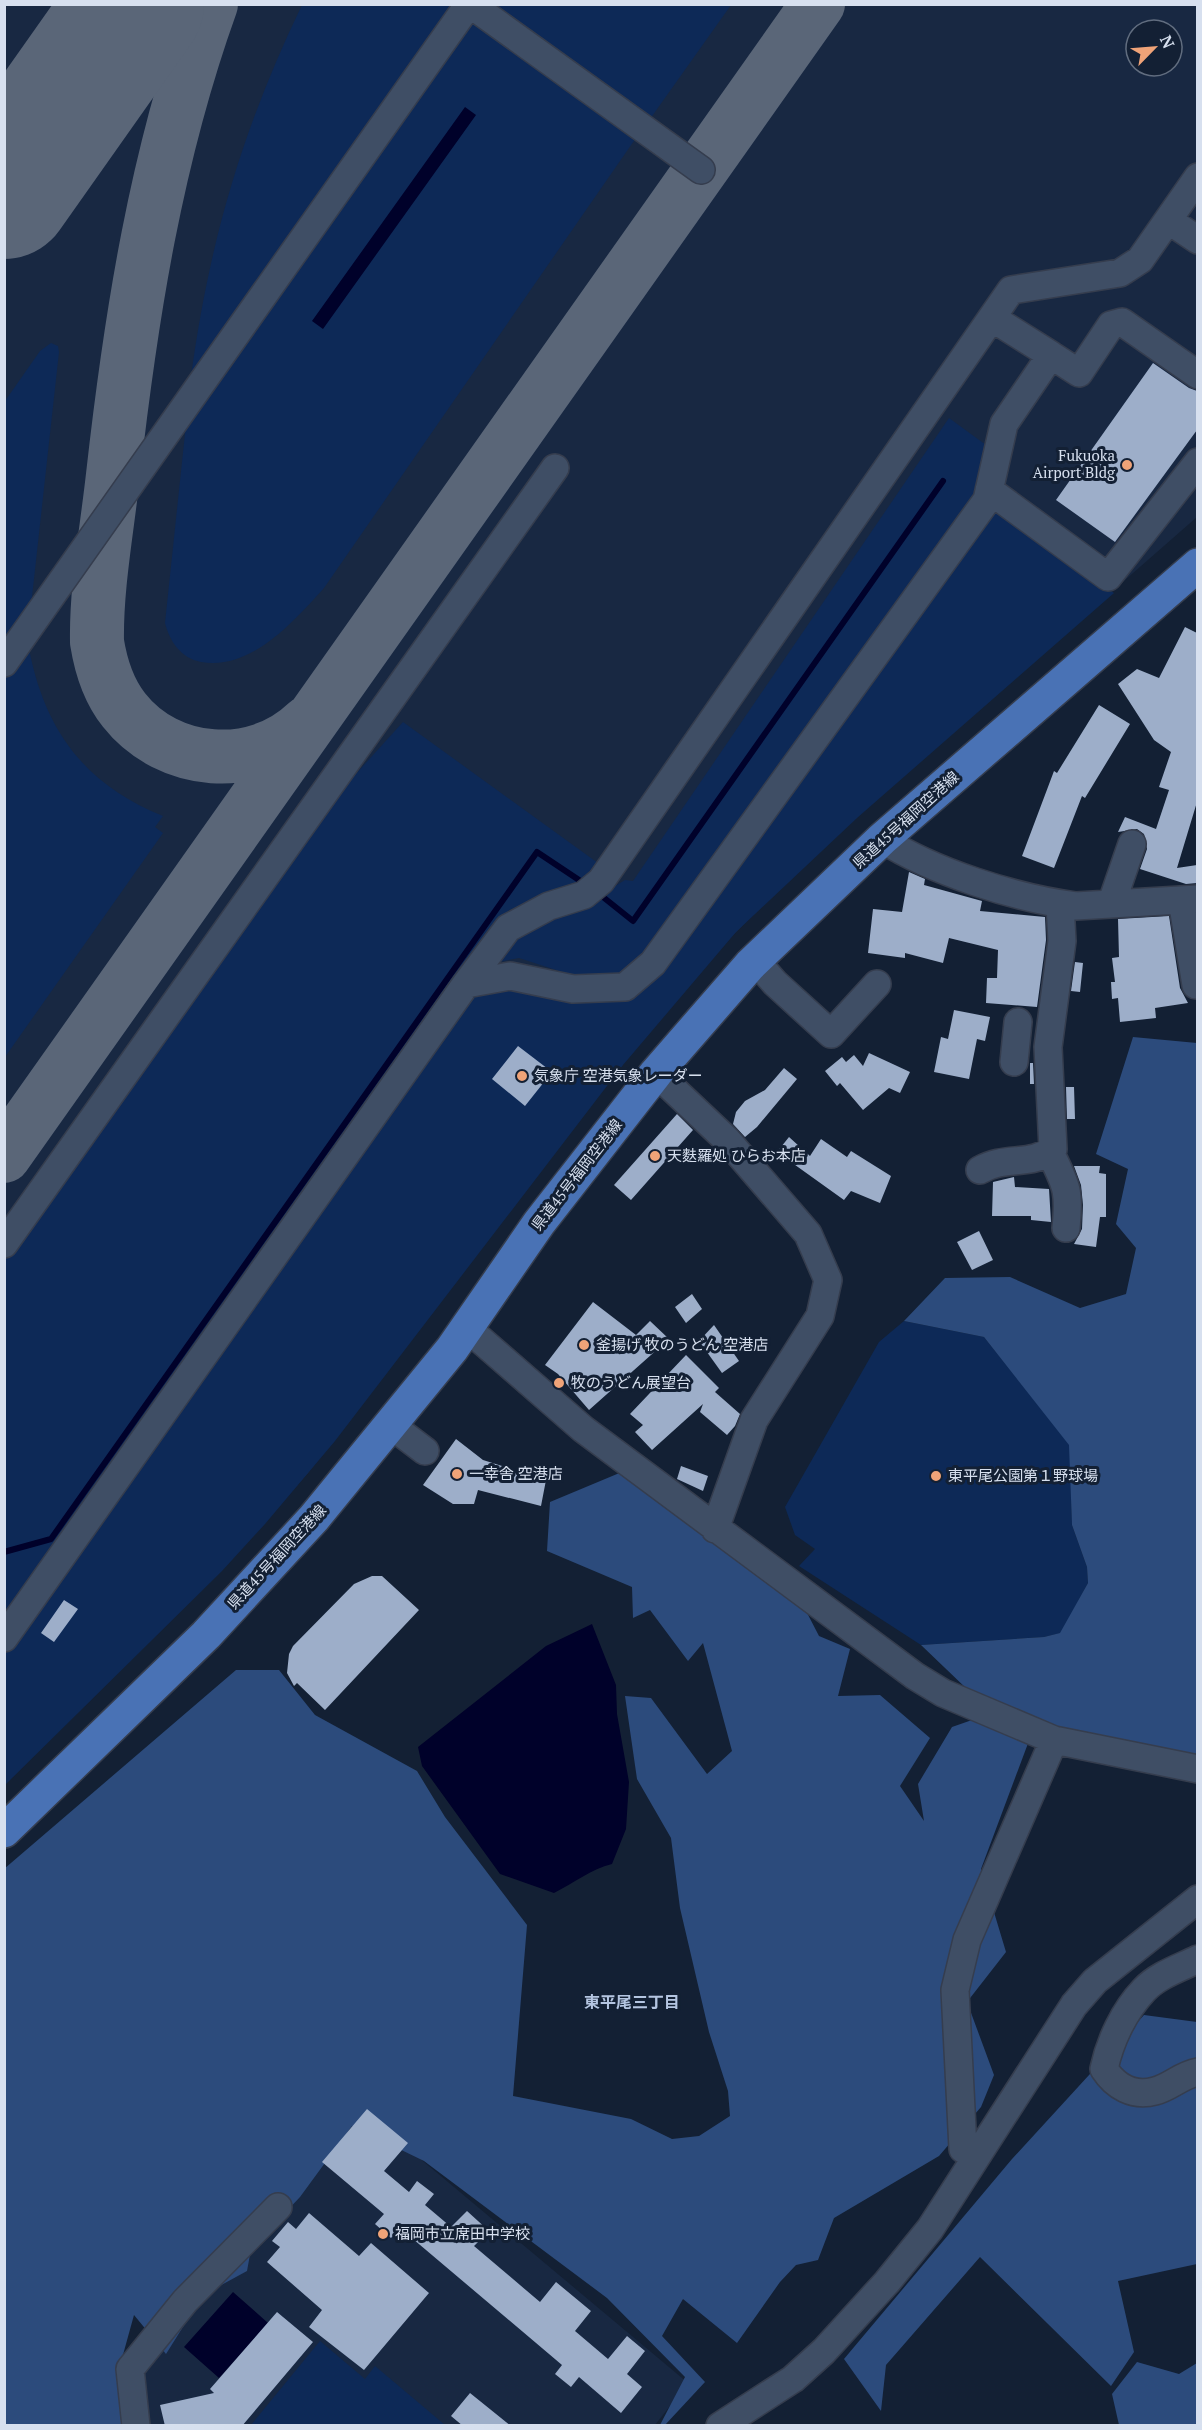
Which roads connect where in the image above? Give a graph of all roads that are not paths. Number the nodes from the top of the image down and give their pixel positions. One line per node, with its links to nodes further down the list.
1 (469, 4): 2 (street); 13 (street)
2 (701, 170)
3 (1197, 177): 5 (street)
4 (1197, 203): 5 (street)
5 (1182, 229): 6 (street)
6 (997, 321): 7 (street); 20 (street)
7 (1052, 355): 8 (street); 11 (street)
8 (1197, 375)
9 (1197, 462): 11 (street)
10 (555, 468): 29 (street)
11 (989, 490): 20 (street)
12 (1191, 581): 14 (main road, 県道45号福岡空港線)
13 (4, 663)
14 (882, 839): 18 (street); 19 (main road, 県道45号福岡空港線)
15 (1132, 844): 17 (street)
16 (1190, 900): 17 (street); 22 (street)
17 (1112, 902): 18 (street)
18 (1060, 904): 24 (street)
19 (755, 960): 21 (street); 25 (main road, 県道45号福岡空港線)
20 (466, 984): 34 (street)
21 (877, 984)
22 (1196, 985)
23 (1016, 1044): 24 (street)
24 (1048, 1047): 26 (street)
25 (656, 1073): 30 (main road, 県道45号福岡空港線); 33 (street)
26 (1050, 1152): 27 (street); 28 (street)
27 (980, 1170)
28 (1066, 1228)
29 (4, 1244)
30 (467, 1328): 31 (main road, 県道45号福岡空港線); 33 (street)
31 (392, 1426): 32 (street); 37 (main road, 県道45号福岡空港線)
32 (425, 1450)
33 (715, 1529): 35 (street)
34 (4, 1638)
35 (1054, 1740): 36 (street); 41 (street)
36 (1197, 1769)
37 (4, 1831)
38 (1197, 1899): 41 (street)
39 (1197, 1959): 40 (street)
40 (1197, 2072)
41 (975, 2157): 44 (street)
42 (278, 2207): 43 (street)
43 (136, 2426)
44 (720, 2426)

